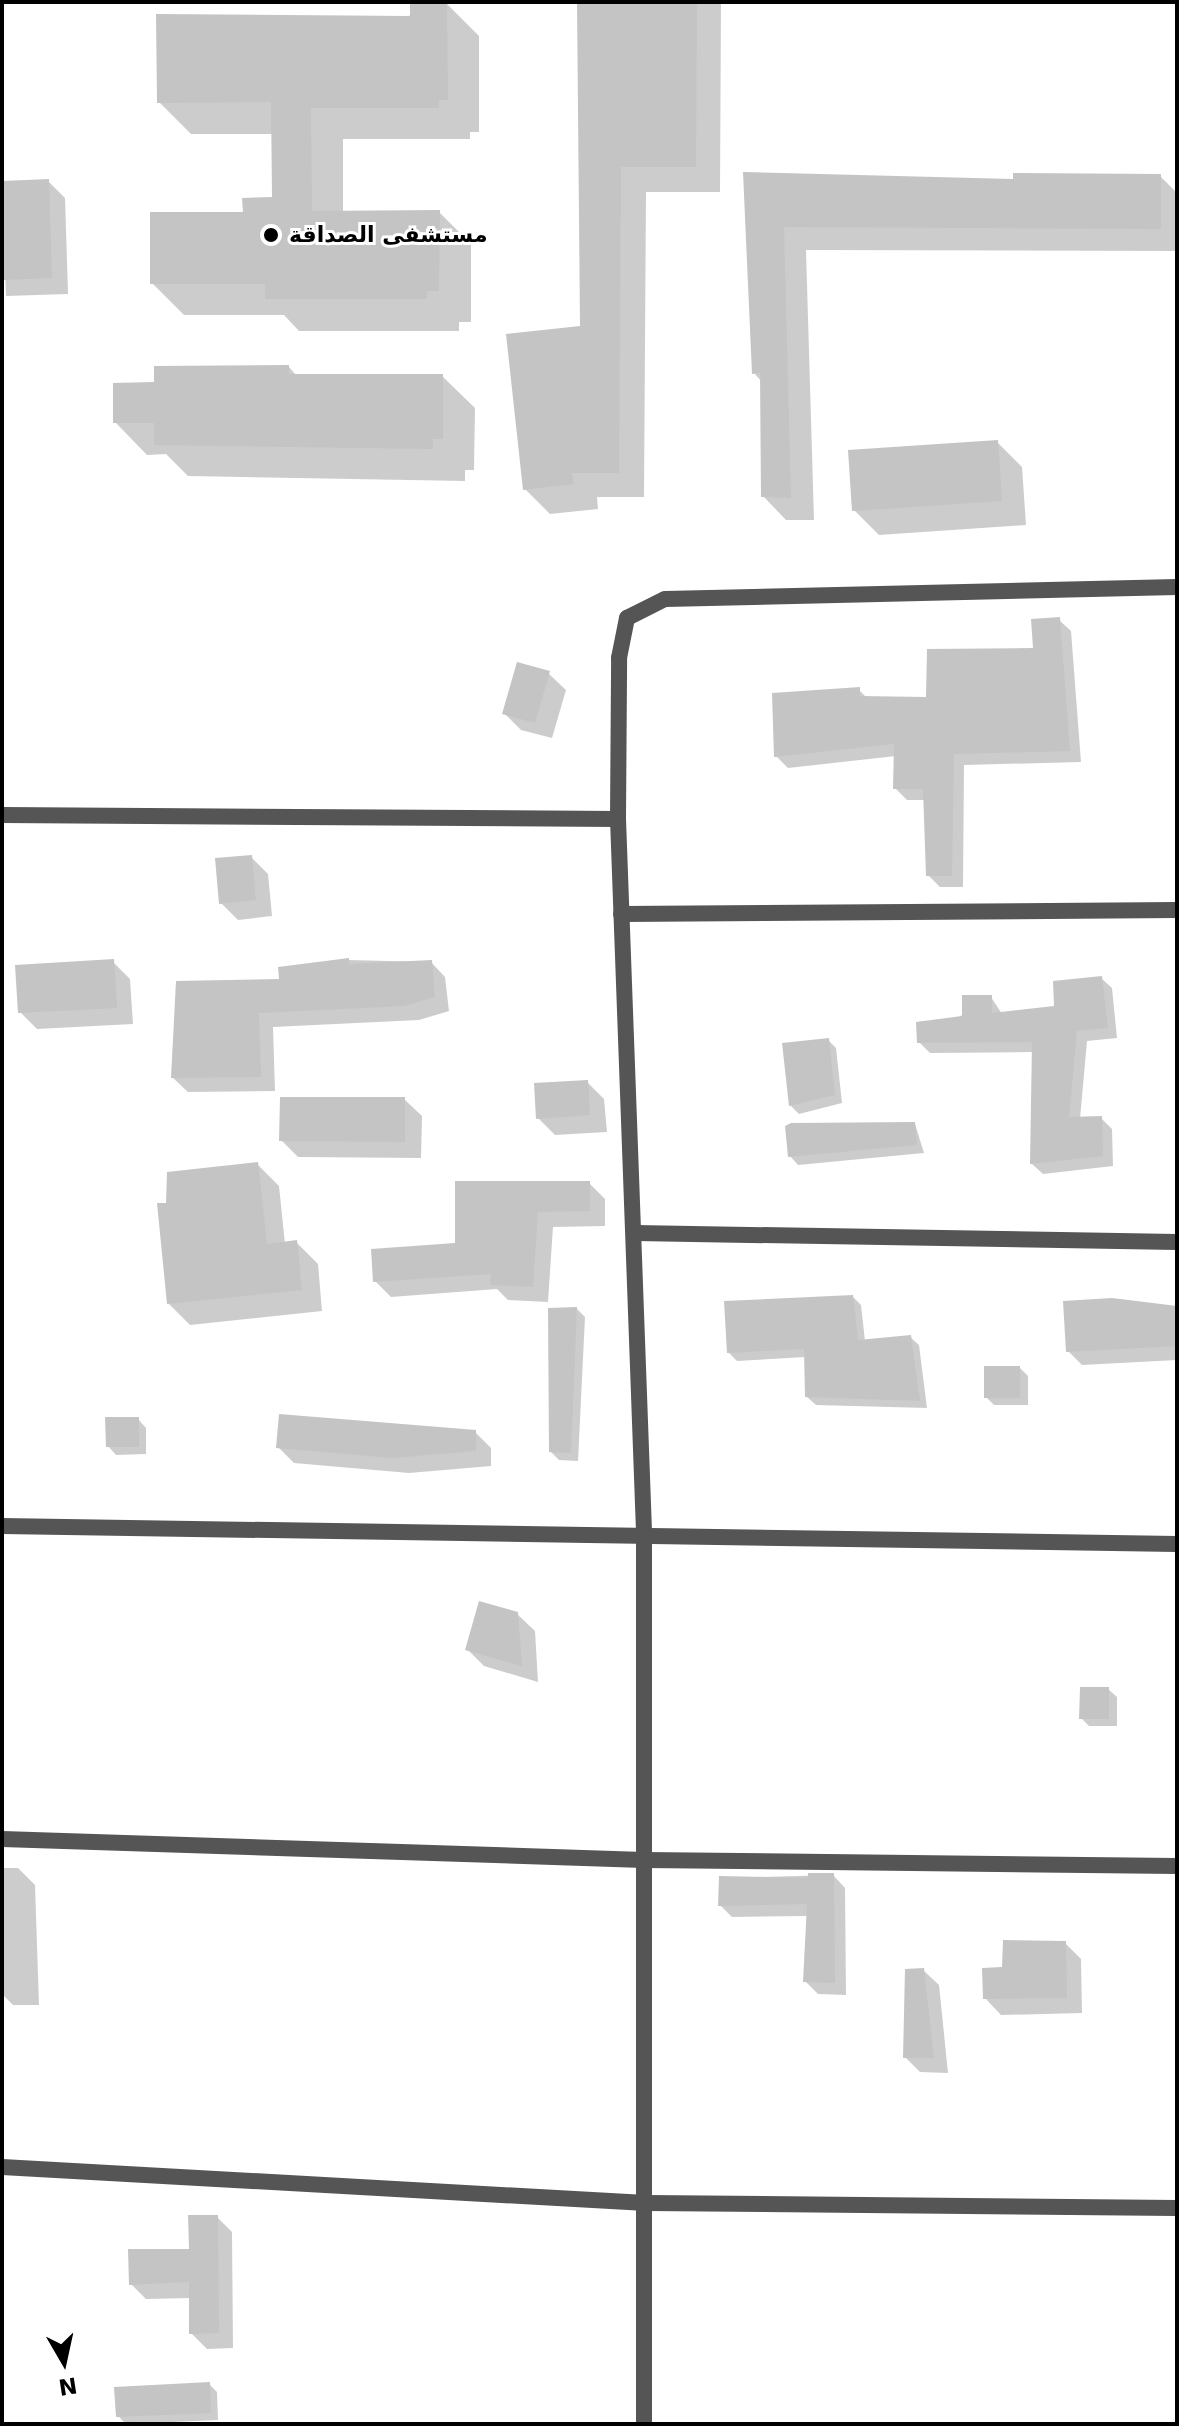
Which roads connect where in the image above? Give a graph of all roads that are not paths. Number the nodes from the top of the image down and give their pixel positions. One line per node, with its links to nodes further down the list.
1 (1177, 587): 3 (street)
2 (2, 815): 3 (street)
3 (618, 819): 5 (street)
4 (1177, 910): 5 (street)
5 (621, 914): 6 (street)
6 (635, 1233): 7 (street); 9 (street)
7 (1177, 1242)
8 (2, 1526): 9 (street)
9 (644, 1533): 10 (street); 12 (street)
10 (1177, 1544)
11 (2, 1839): 12 (street)
12 (644, 1860): 13 (street); 15 (street)
13 (1177, 1866)
14 (2, 2167): 15 (street)
15 (646, 2203): 16 (street); 17 (street)
16 (1177, 2208)
17 (644, 2424)

